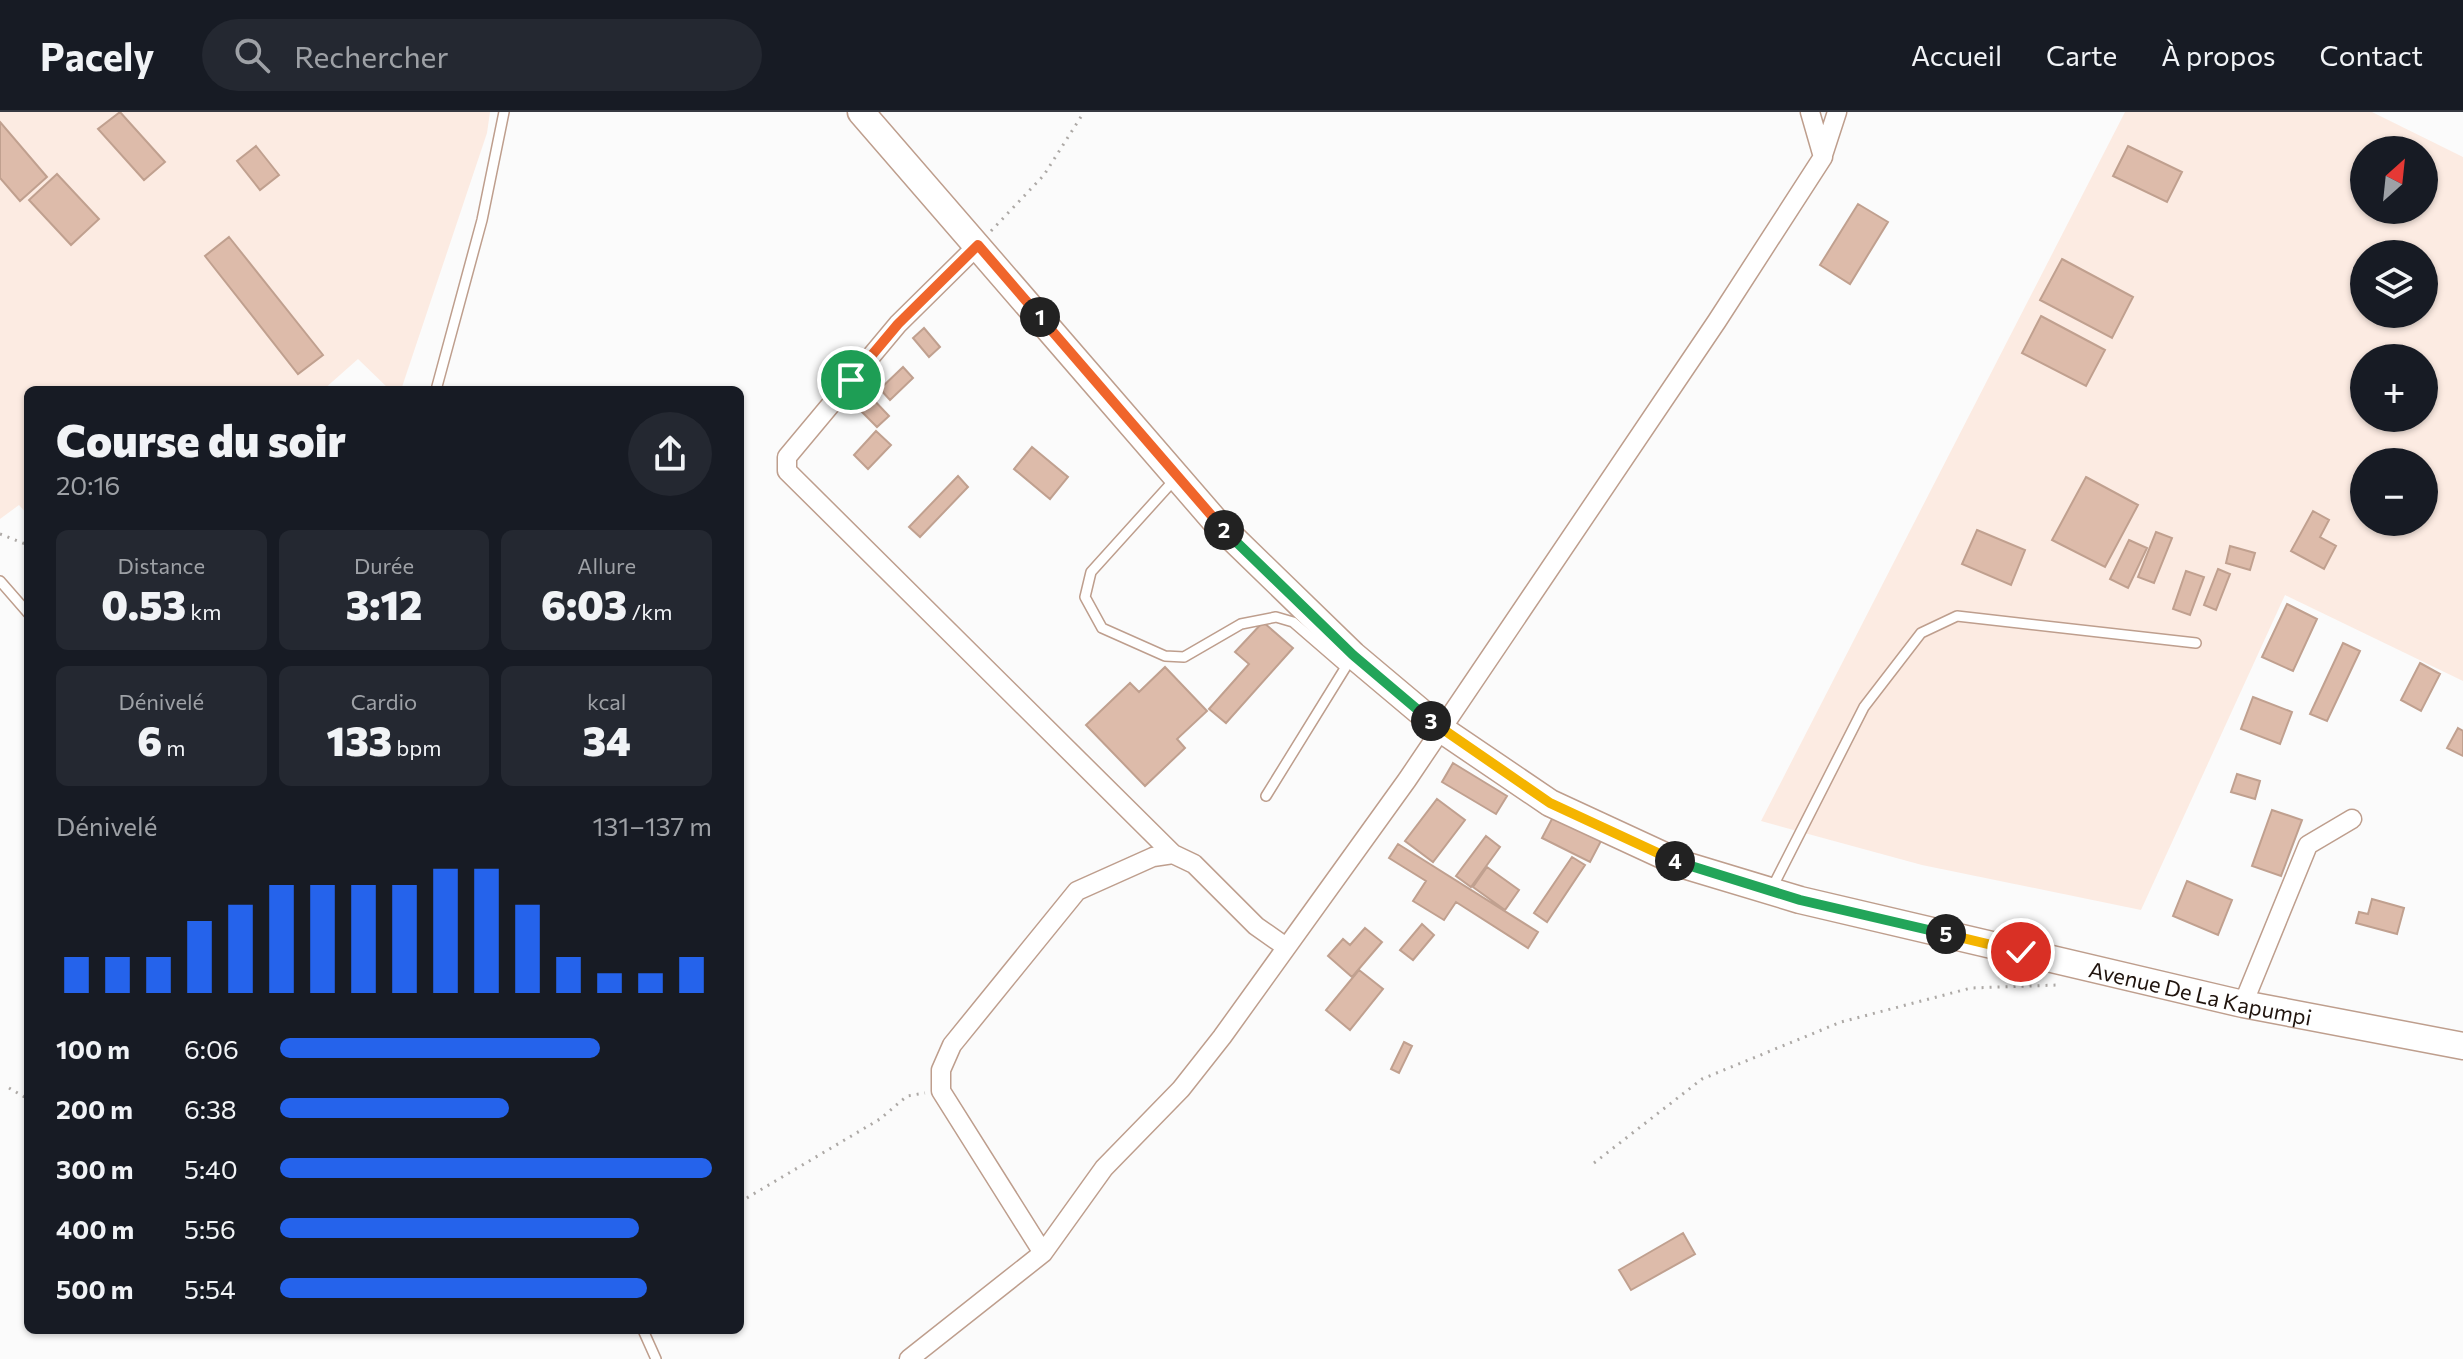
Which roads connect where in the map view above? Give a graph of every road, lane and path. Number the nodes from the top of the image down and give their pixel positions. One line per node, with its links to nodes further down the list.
1 (504, 112): 8 (lane)
2 (861, 112): 7 (main road, Avenue De La Kapumpi)
3 (1084, 112): 7 (path)
4 (1810, 112): 6 (street)
5 (1837, 112): 6 (street)
6 (1823, 157): 16 (street)
7 (978, 245): 9 (main road, Avenue De La Kapumpi); 19 (street)
8 (437, 386)
9 (1177, 477): 15 (main road, Avenue De La Kapumpi); 15 (lane)
10 (0, 534): 11 (path)
11 (24, 543)
12 (0, 581): 13 (lane)
13 (24, 608)
14 (2196, 643): 20 (lane)
15 (1349, 661): 16 (main road, Avenue De La Kapumpi); 17 (lane)
16 (1441, 729): 20 (main road, Avenue De La Kapumpi); 21 (street)
17 (1266, 796)
18 (2352, 819): 23 (street)
19 (1173, 854): 21 (street); 26 (street)
20 (1771, 891): 23 (main road, Avenue De La Kapumpi)
21 (1286, 947): 30 (street)
22 (2059, 985): 28 (path)
23 (2243, 1004): 24 (main road, Avenue De La Kapumpi)
24 (2463, 1046)
25 (9, 1088): 27 (path)
26 (941, 1091): 29 (path); 30 (street)
27 (24, 1097)
28 (1594, 1163)
29 (744, 1200)
30 (1043, 1253): 33 (street)
31 (645, 1334): 32 (lane)
32 (656, 1359)
33 (909, 1359)

